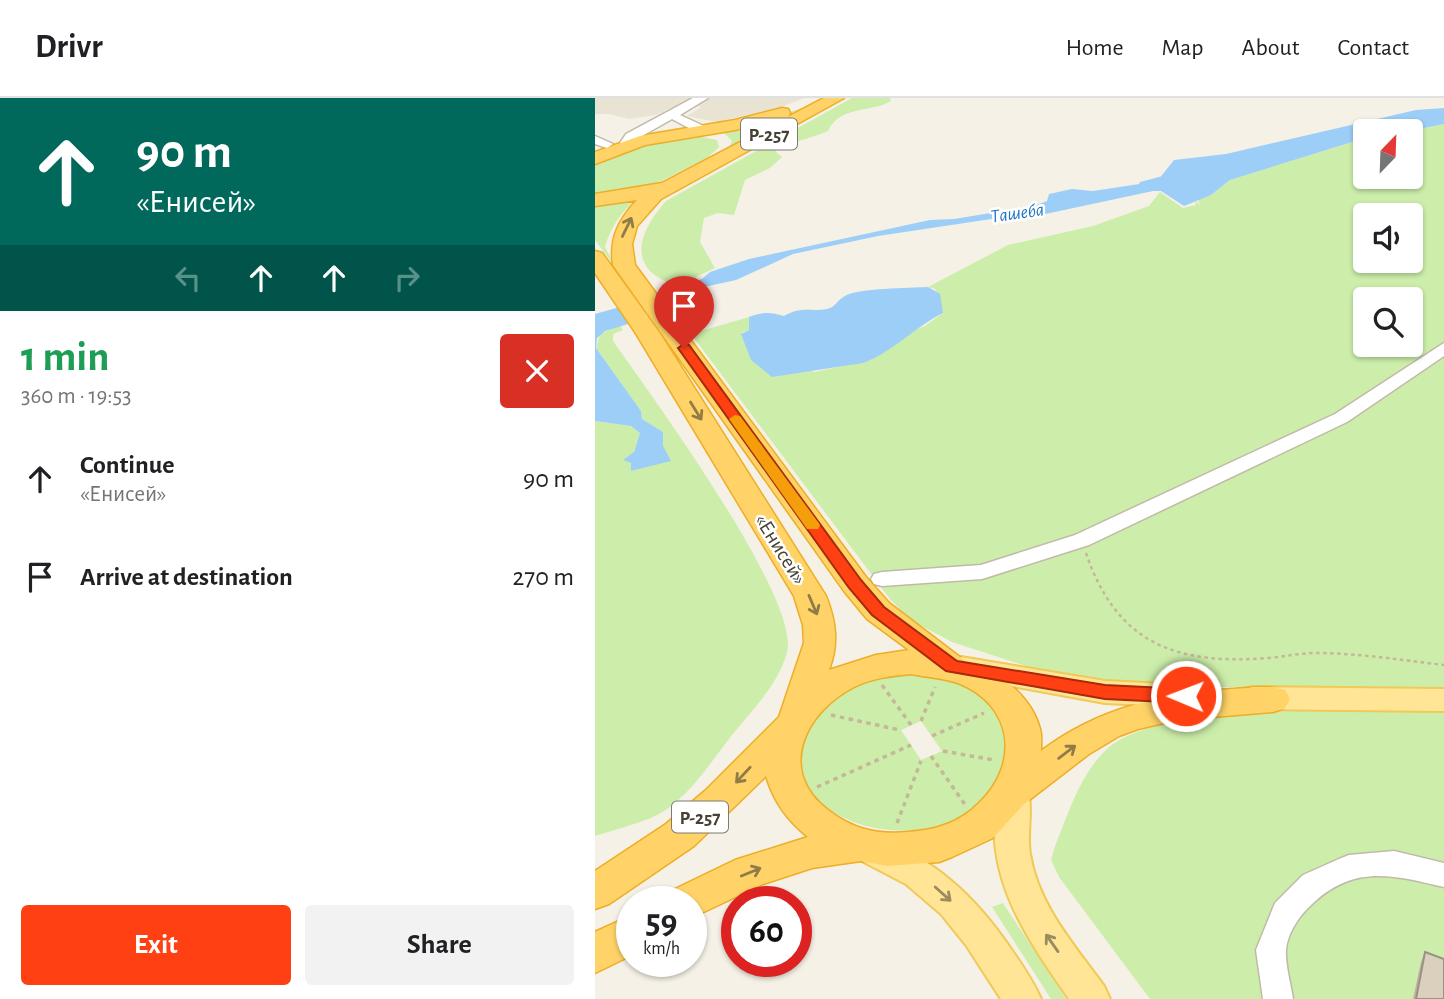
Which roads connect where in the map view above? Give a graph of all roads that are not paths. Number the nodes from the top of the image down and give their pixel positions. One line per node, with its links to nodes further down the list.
1 (702, 98): 4 (street)
2 (822, 98): 5 (highway, Р-257)
3 (836, 98): 9 (highway, «Енисей» / Р-257)
4 (673, 113): 5 (street); 7 (street)
5 (704, 131): 7 (highway, Р-257); 9 (highway, «Енисей» / Р-257)
6 (599, 143): 7 (highway)
7 (626, 143): 8 (highway, Р-257)
8 (595, 159)
9 (701, 169): 10 (highway, «Енисей» / Р-257)
10 (670, 185): 11 (highway, «Енисей» / Р-257); 13 (highway, «Енисей» / Р-257, one-way to 10)
11 (595, 200)
12 (595, 257): 13 (highway, «Енисей» / Р-257)
13 (628, 285): 14 (highway, «Енисей» / Р-257)
14 (658, 329): 17 (highway, «Енисей» / Р-257); 20 (highway, «Енисей» / Р-257, one-way to 20)
15 (1444, 348): 16 (street)
16 (883, 579)
17 (952, 666): 18 (main road); 20 (highway, «Енисей» / Р-257); 21 (highway, «Енисей» / Р-257)
18 (1273, 699): 19 (main road); 21 (highway, one-way to 18)
19 (1444, 700)
20 (796, 720): 22 (highway, «Енисей» / Р-257); 25 (highway, «Енисей» / Р-257, one-way to 25)
21 (1019, 781): 22 (highway, «Енисей» / Р-257); 29 (main road, one-way to 21)
22 (876, 848): 24 (highway, «Енисей» / Р-257, one-way to 22); 28 (main road, one-way to 28)
23 (1444, 875): 30 (street)
24 (707, 891)
25 (595, 892)
26 (616, 942): 27 (highway)
27 (595, 954)
28 (1022, 999)
29 (1091, 999)
30 (1277, 999)

